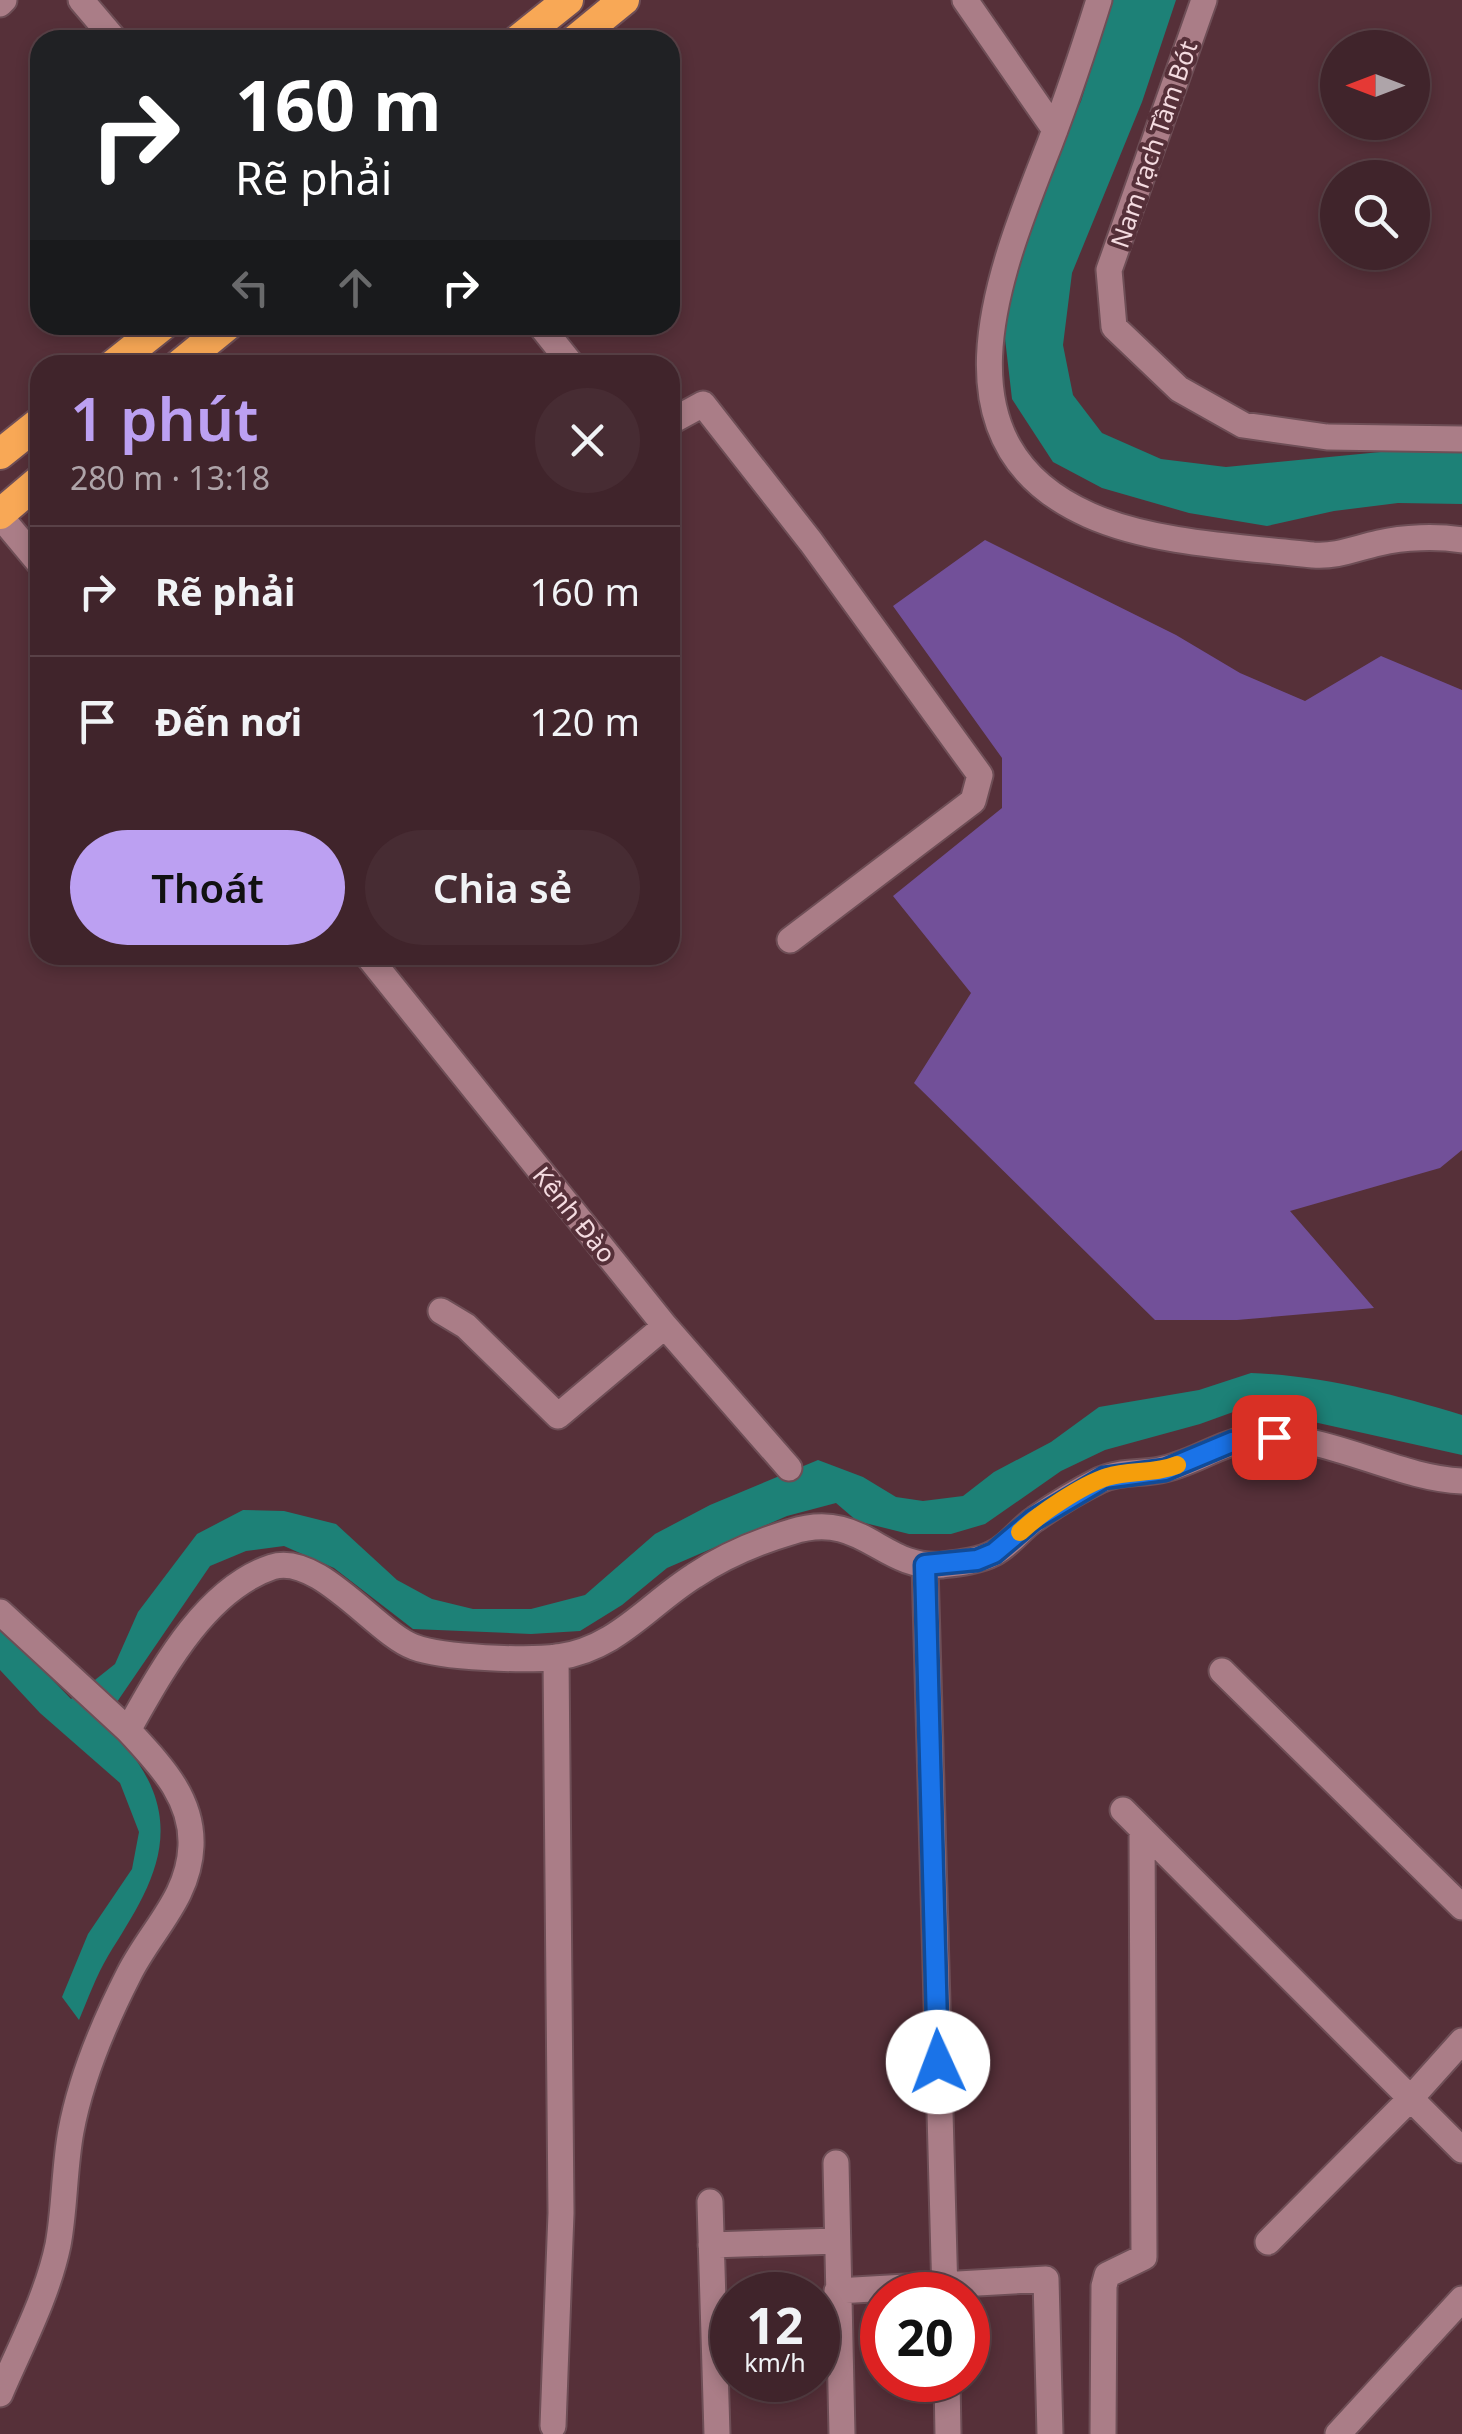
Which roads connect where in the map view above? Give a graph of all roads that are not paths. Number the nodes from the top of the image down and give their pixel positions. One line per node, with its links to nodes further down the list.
1 (82, 0): 7 (street)
2 (568, 0): 8 (highway)
3 (624, 0): 9 (highway)
4 (965, 0): 10 (street)
5 (1099, 0): 10 (street)
6 (1204, 0): 19 (street, Nam rạch Tầm Bót)
7 (107, 30)
8 (530, 30)
9 (587, 30)
10 (1054, 130): 23 (street)
11 (153, 335): 14 (highway)
12 (216, 335): 15 (highway)
13 (548, 335): 16 (street)
14 (134, 355)
15 (191, 355)
16 (564, 355)
17 (680, 416): 25 (street)
18 (30, 430): 20 (highway)
19 (1462, 439)
20 (0, 454)
21 (30, 489): 22 (highway)
22 (0, 515): 24 (street)
23 (1462, 540)
24 (30, 552)
25 (790, 940)
26 (376, 965): 28 (street, Kênh Đào)
27 (441, 1310): 28 (street)
28 (665, 1326): 29 (street, Kênh Đào)
29 (789, 1468)
30 (1462, 1481): 31 (street)
31 (925, 1565): 33 (street); 48 (street)
32 (0, 1612): 35 (street)
33 (556, 1657): 35 (street); 54 (street)
34 (1222, 1671): 38 (street)
35 (123, 1725): 52 (street)
36 (1123, 1810): 37 (street)
37 (1142, 1829): 40 (street); 59 (street)
38 (1462, 1907)
39 (1462, 2041): 40 (street)
40 (1411, 2098): 41 (street); 45 (street)
41 (1462, 2150)
42 (836, 2162): 44 (street)
43 (710, 2202): 46 (street)
44 (837, 2241): 46 (street); 47 (street)
45 (1268, 2242)
46 (711, 2246): 55 (street)
47 (837, 2272)
48 (945, 2272)
49 (990, 2285): 58 (street)
50 (1462, 2299): 60 (street)
51 (840, 2377): 56 (street)
52 (0, 2394)
53 (947, 2402): 57 (street)
54 (553, 2426)
55 (716, 2434)
56 (842, 2434)
57 (948, 2434)
58 (1050, 2434)
59 (1104, 2434)
60 (1338, 2434)

